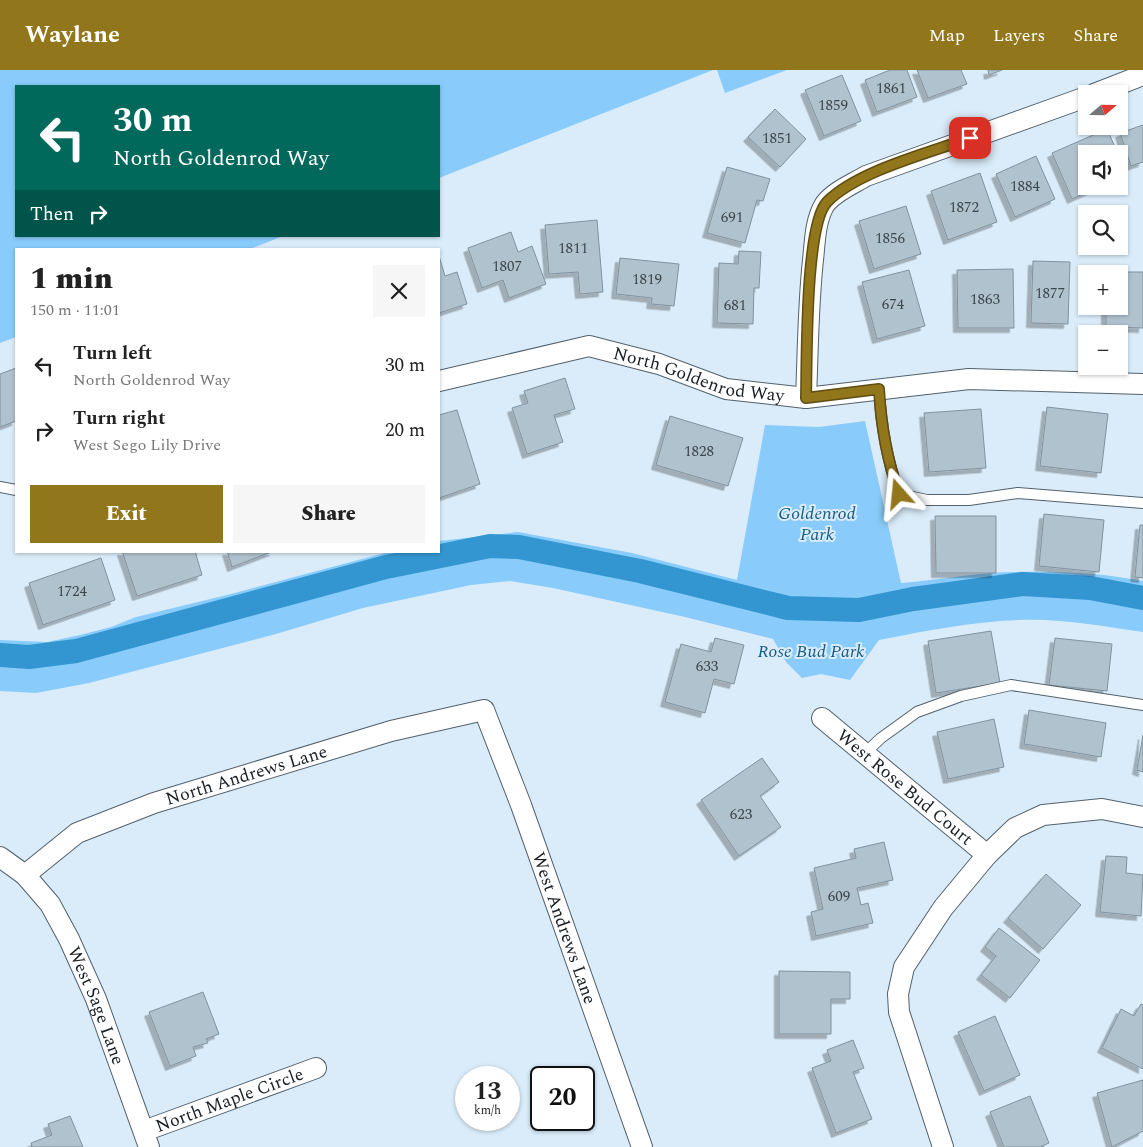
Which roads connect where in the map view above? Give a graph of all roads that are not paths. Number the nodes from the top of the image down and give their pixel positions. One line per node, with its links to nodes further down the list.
1 (1143, 75): 2 (street)
2 (1117, 85)
3 (1078, 100): 7 (street)
4 (440, 381): 7 (street, North Goldenrod Way)
5 (1143, 384): 6 (street, North Goldenrod Way)
6 (879, 389): 7 (street, North Goldenrod Way); 10 (lane)
7 (806, 398)
8 (0, 487): 9 (lane)
9 (15, 490)
10 (1143, 503)
11 (1143, 705): 14 (lane)
12 (484, 710): 18 (street, North Andrews Lane); 22 (street, West Andrews Lane)
13 (822, 718): 14 (street, West Rose Bud Court)
14 (864, 754): 16 (street, West Rose Bud Court)
15 (1143, 817): 16 (street)
16 (987, 855): 21 (street)
17 (0, 857): 18 (street, West Sage Lane)
18 (25, 875): 20 (street, West Sage Lane)
19 (316, 1068): 20 (street, North Maple Circle)
20 (146, 1139)
21 (939, 1146)
22 (642, 1147)

